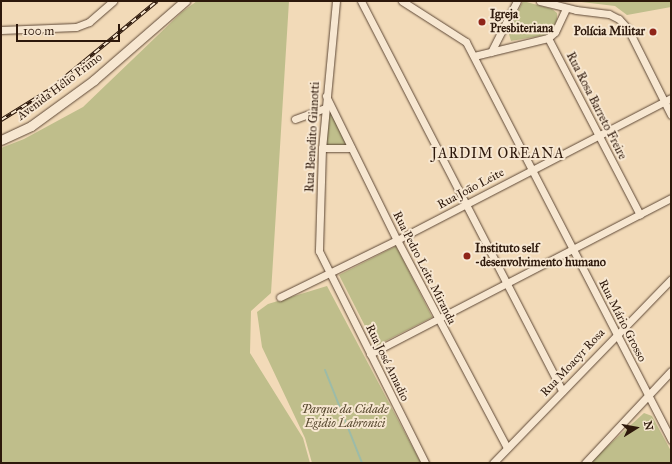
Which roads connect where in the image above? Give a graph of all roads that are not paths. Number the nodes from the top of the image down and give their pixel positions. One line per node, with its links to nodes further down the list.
1 (113, 1): 9 (street)
2 (185, 1): 20 (street, Avenida Hélio Primo)
3 (336, 1): 13 (street, Rua Benedito Gianotti)
4 (361, 1): 25 (street)
5 (402, 1): 12 (street, Rua Mário Grosso)
6 (517, 1): 11 (street)
7 (540, 1): 8 (street)
8 (566, 8): 10 (street); 15 (street)
9 (1, 30)
10 (548, 38): 11 (street); 19 (street, Rua Rosa Barreto Freire)
11 (492, 52): 12 (street)
12 (474, 56): 23 (street, Rua Mário Grosso)
13 (326, 96): 16 (street, Rua Benedito Gianotti); 22 (street, Rua Pedro Leite Miranda)
14 (671, 98): 15 (street, Rua João Leite)
15 (664, 101): 17 (street); 19 (street, Rua João Leite)
16 (325, 108): 18 (street); 21 (street, Rua Benedito Gianotti)
17 (671, 115)
18 (295, 119)
19 (599, 135): 23 (street, Rua João Leite); 26 (street, Rua Rosa Barreto Freire)
20 (1, 140)
21 (322, 148): 22 (street); 29 (street, Rua Benedito Gianotti)
22 (352, 148): 27 (street, Rua Pedro Leite Miranda)
23 (532, 170): 25 (street, Rua João Leite); 28 (street, Rua Mário Grosso)
24 (671, 198): 26 (street)
25 (466, 204): 27 (street, Rua João Leite); 31 (street)
26 (640, 215): 28 (street)
27 (397, 240): 29 (street, Rua João Leite); 33 (street, Rua Pedro Leite Miranda)
28 (573, 249): 31 (street); 34 (street, Rua Mário Grosso)
29 (331, 272): 32 (street, Rua João Leite); 35 (street, Rua José Amadio)
30 (671, 279): 34 (street, Rua Moacyr Rosa)
31 (507, 284): 33 (street); 37 (street)
32 (280, 297)
33 (438, 319): 35 (street); 40 (street, Rua Pedro Leite Miranda)
34 (616, 333): 37 (street, Rua Moacyr Rosa); 38 (street, Rua Mário Grosso)
35 (370, 354): 41 (street, Rua José Amadio)
36 (671, 371): 38 (street)
37 (562, 391): 40 (street, Rua Moacyr Rosa)
38 (648, 395): 39 (street, Rua Mário Grosso); 43 (street)
39 (671, 440)
40 (507, 448): 42 (street, Rua Moacyr Rosa)
41 (425, 463)
42 (493, 463)
43 (585, 463)

